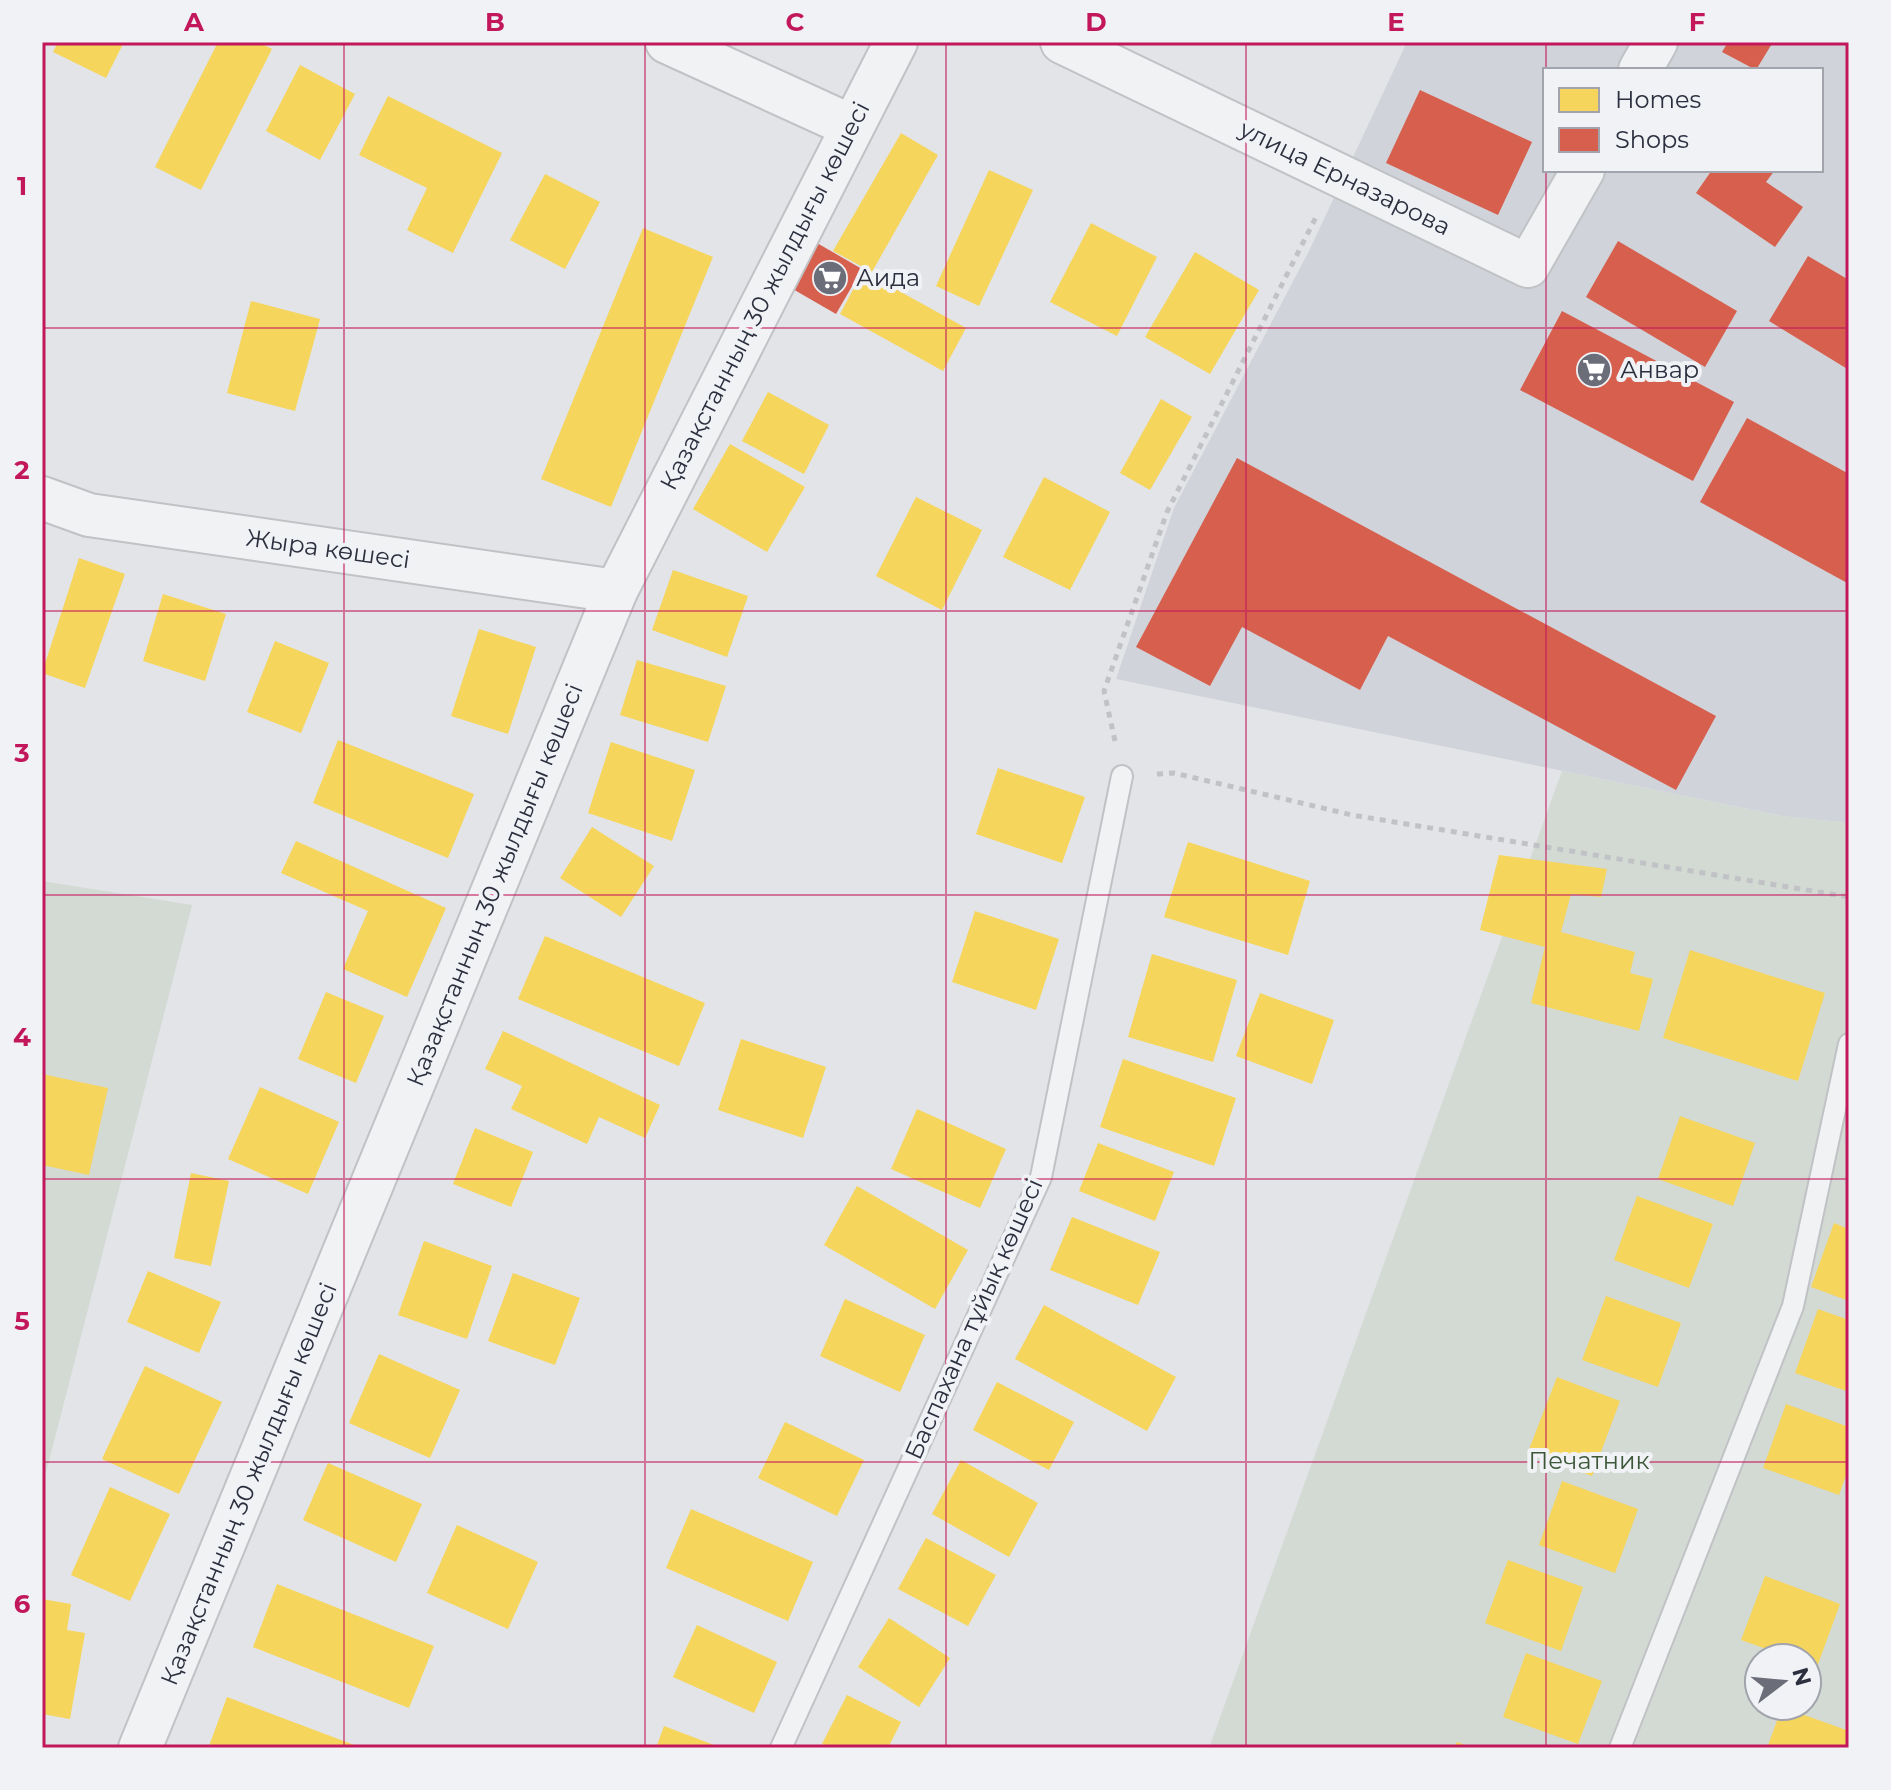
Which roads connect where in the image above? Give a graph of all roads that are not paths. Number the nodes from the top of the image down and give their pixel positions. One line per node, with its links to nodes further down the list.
1 (667, 42): 6 (street)
2 (896, 42): 6 (street, Қазақстанның 30 жылдығы көшесі)
3 (1062, 42): 7 (street, улица Ерназарова)
4 (1656, 42): 5 (street)
5 (1641, 68)
6 (851, 126): 9 (street, Қазақстанның 30 жылдығы көшесі)
7 (1582, 172)
8 (42, 498): 9 (street, Жыра көшесі)
9 (616, 591): 12 (street, Қазақстанның 30 жылдығы көшесі)
10 (1122, 776): 13 (lane, Баспахана тұйық көшесі)
11 (1849, 1044): 14 (lane)
12 (140, 1748)
13 (781, 1748)
14 (1620, 1748)

